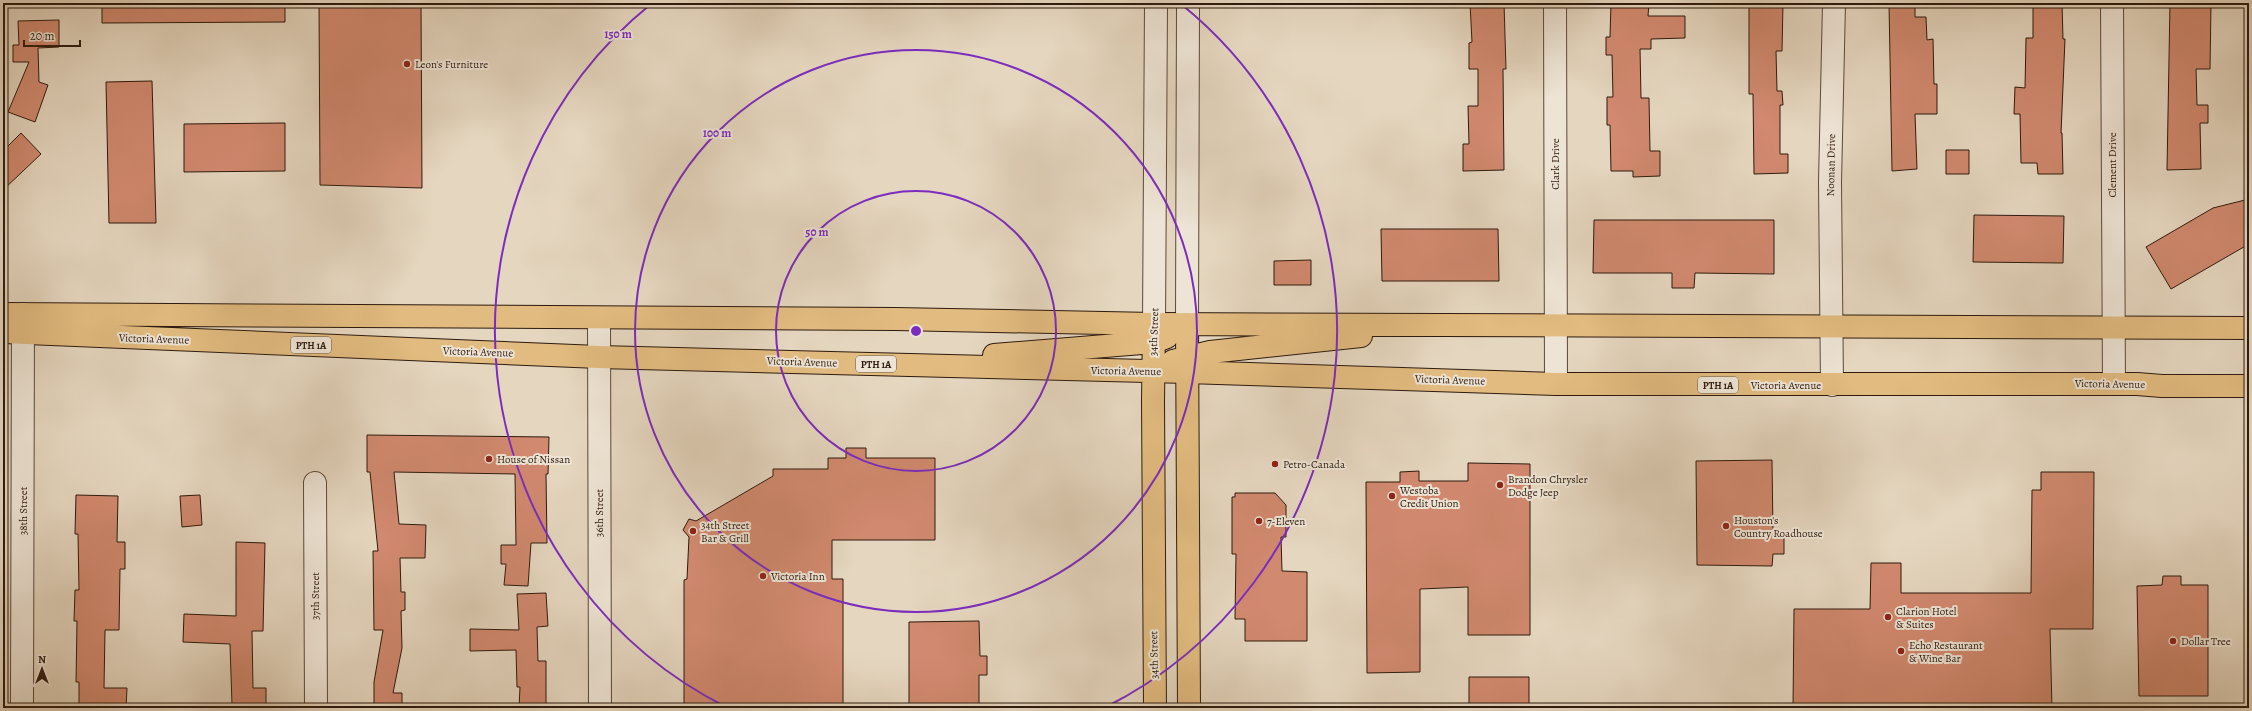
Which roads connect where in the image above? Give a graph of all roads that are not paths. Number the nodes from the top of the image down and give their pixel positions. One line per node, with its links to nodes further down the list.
1 (1156, 3): 14 (street, 34th Street)
2 (1188, 3): 8 (street)
3 (1555, 3): 10 (street, Clark Drive)
4 (1834, 3): 11 (street, Noonan Drive)
5 (2112, 3): 12 (street, Clement Drive)
6 (599, 318): 7 (main road); 14 (main road); 15 (street, 36th Street)
7 (13, 323): 15 (main road, Victoria Avenue / PTH 1A); 26 (street, 38th Street)
8 (1188, 324): 9 (main road); 14 (main road); 17 (main road)
9 (1472, 325): 10 (main road); 17 (main road)
10 (1555, 325): 11 (main road); 19 (street, Clark Drive)
11 (1832, 327): 12 (main road); 21 (street, Noonan Drive)
12 (2113, 327): 13 (main road); 20 (street, Clement Drive)
13 (2249, 328)
14 (1154, 333): 16 (main road); 18 (main road, 34th Street)
15 (599, 357): 16 (main road, Victoria Avenue / PTH 1A); 28 (street, 36th Street)
16 (888, 364): 18 (main road, Victoria Avenue / PTH 1A)
17 (1187, 364): 18 (main road, Victoria Avenue / PTH 1A); 19 (main road, Victoria Avenue / PTH 1A); 25 (main road)
18 (1153, 372): 24 (main road, 34th Street)
19 (1556, 384): 21 (main road, Victoria Avenue / PTH 1A)
20 (2114, 384): 21 (main road, Victoria Avenue / PTH 1A); 22 (main road, Victoria Avenue / PTH 1A)
21 (1832, 385)
22 (2249, 386)
23 (315, 483): 27 (street, 37th Street)
24 (1154, 667): 25 (main road); 29 (main road, 34th Street)
25 (1188, 667): 30 (main road)
26 (22, 708)
27 (316, 708)
28 (600, 708)
29 (1155, 708)
30 (1189, 708)

